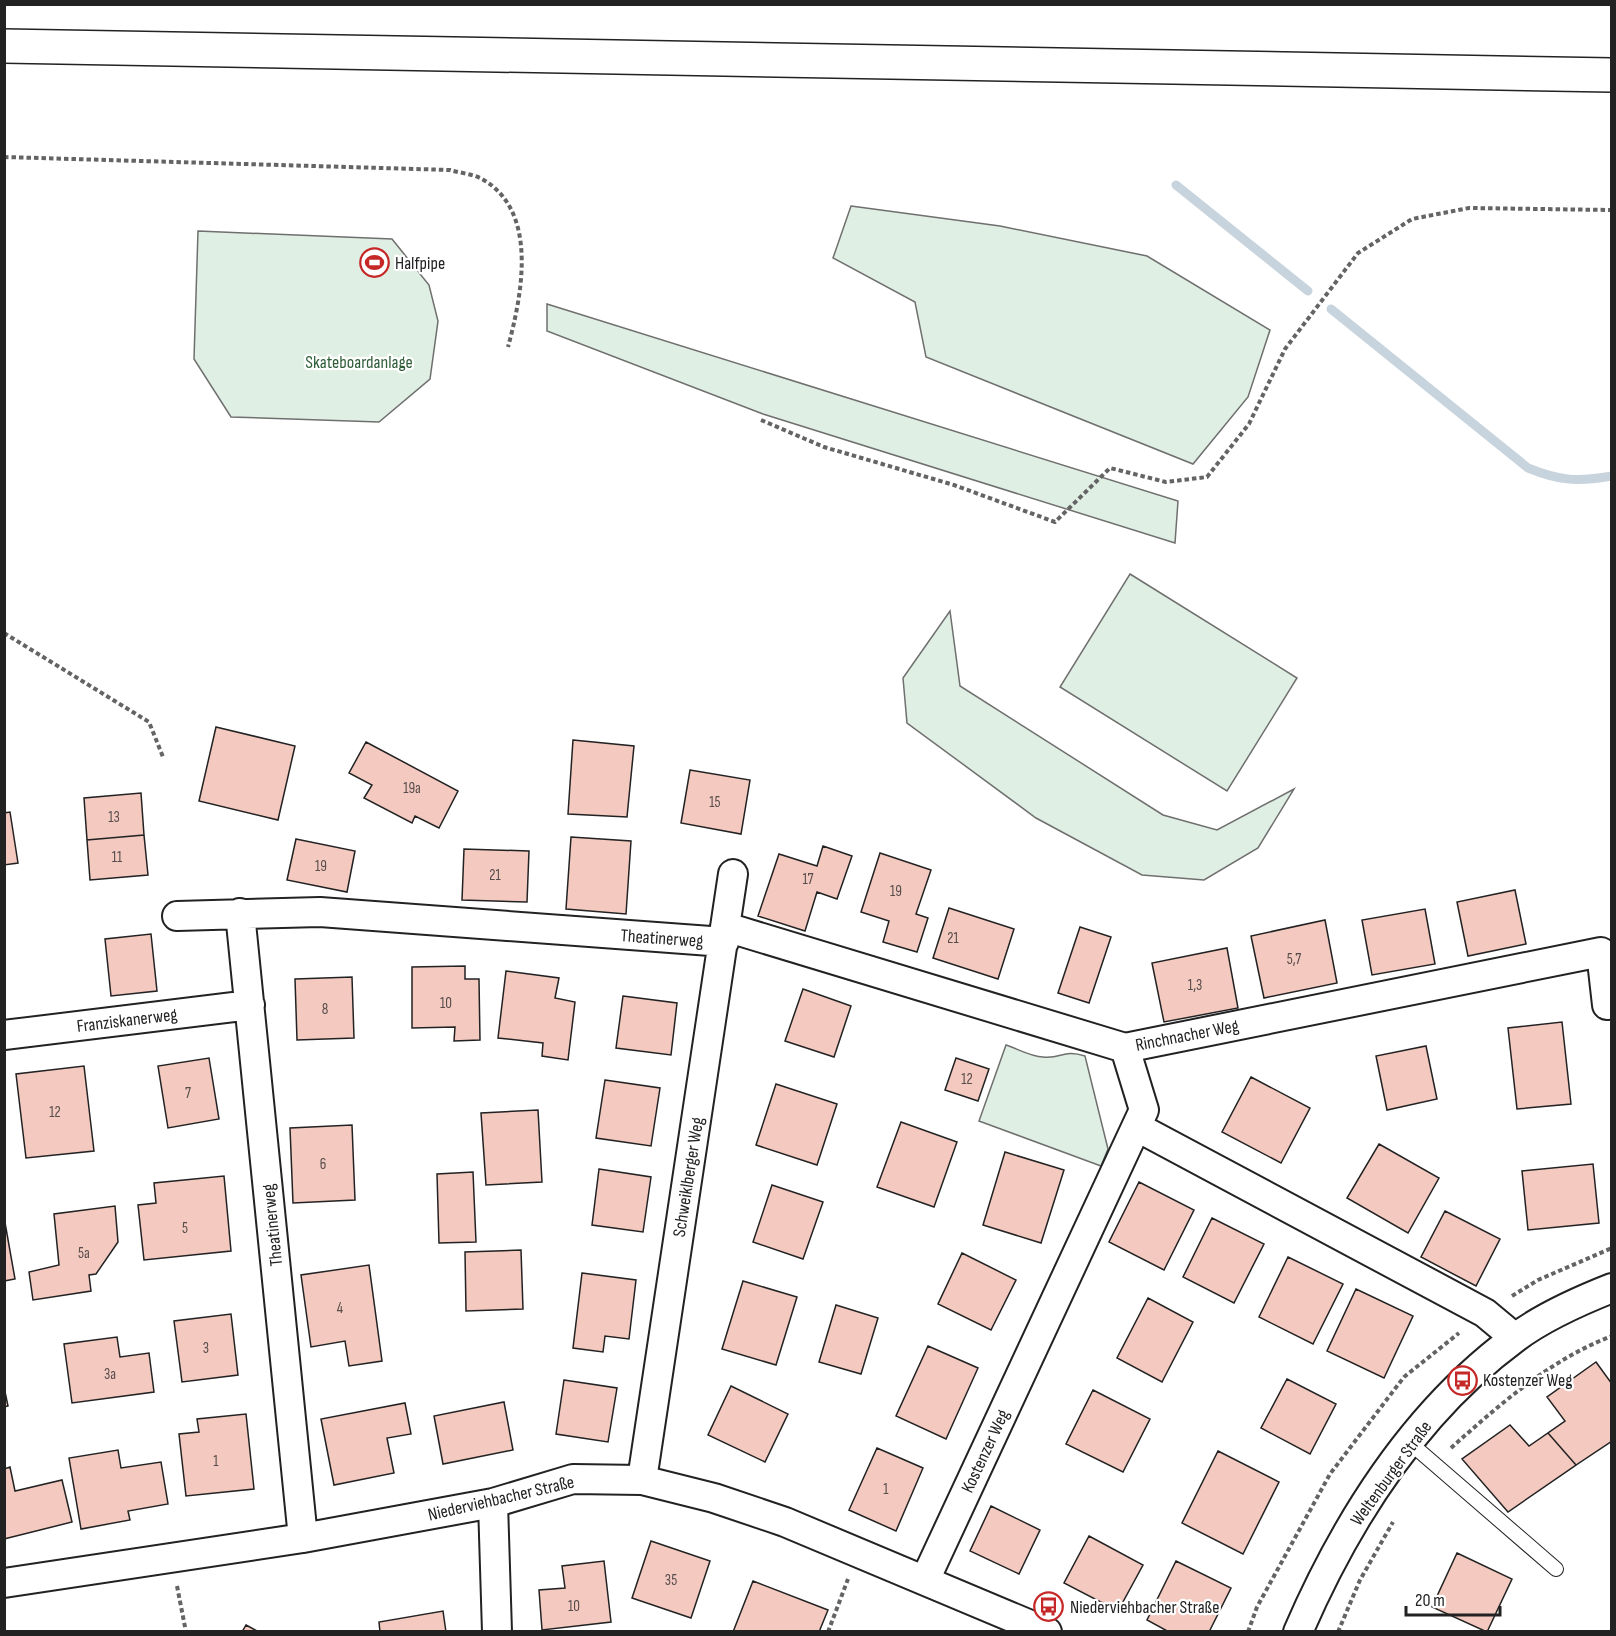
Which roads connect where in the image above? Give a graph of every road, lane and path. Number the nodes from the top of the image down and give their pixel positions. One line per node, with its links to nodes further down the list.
1 (4, 46): 2 (highway)
2 (1611, 75)
3 (4, 157): 5 (path)
4 (1611, 210): 6 (path)
5 (508, 347)
6 (761, 420)
7 (4, 633): 8 (path)
8 (163, 757)
9 (733, 874): 12 (street, Schweiklberger Weg)
10 (240, 913): 11 (street, Theatinerweg); 12 (street, Theatinerweg); 14 (street, Theatinerweg)
11 (177, 916)
12 (725, 935): 16 (street, Rinchnacher Weg); 21 (street, Schweiklberger Weg)
13 (1611, 1004): 16 (street, Rinchnacher Weg)
14 (250, 1005): 15 (street, Franziskanerweg); 23 (street, Theatinerweg)
15 (4, 1035)
16 (1125, 1048): 17 (street, Kostenzer Weg)
17 (1137, 1127): 19 (street); 27 (street, Kostenzer Weg)
18 (1611, 1288): 19 (street, Weltenburger Straße)
19 (1515, 1338): 20 (street, Weltenburger Straße)
20 (1409, 1442): 26 (lane); 33 (street, Weltenburger Straße)
21 (642, 1480): 22 (street, Niederviehbacher Straße); 24 (street, Niederviehbacher Straße)
22 (493, 1503): 23 (street, Niederviehbacher Straße); 30 (street)
23 (303, 1538): 25 (street, Niederviehbacher Straße)
24 (859, 1554): 27 (street, Niederviehbacher Straße); 31 (path)
25 (170, 1556): 28 (street, Niederviehbacher Straße); 29 (path)
26 (1556, 1569)
27 (925, 1580): 32 (street, Niederviehbacher Straße)
28 (4, 1583)
29 (186, 1632)
30 (497, 1632)
31 (828, 1632)
32 (1047, 1632)
33 (1298, 1632)

